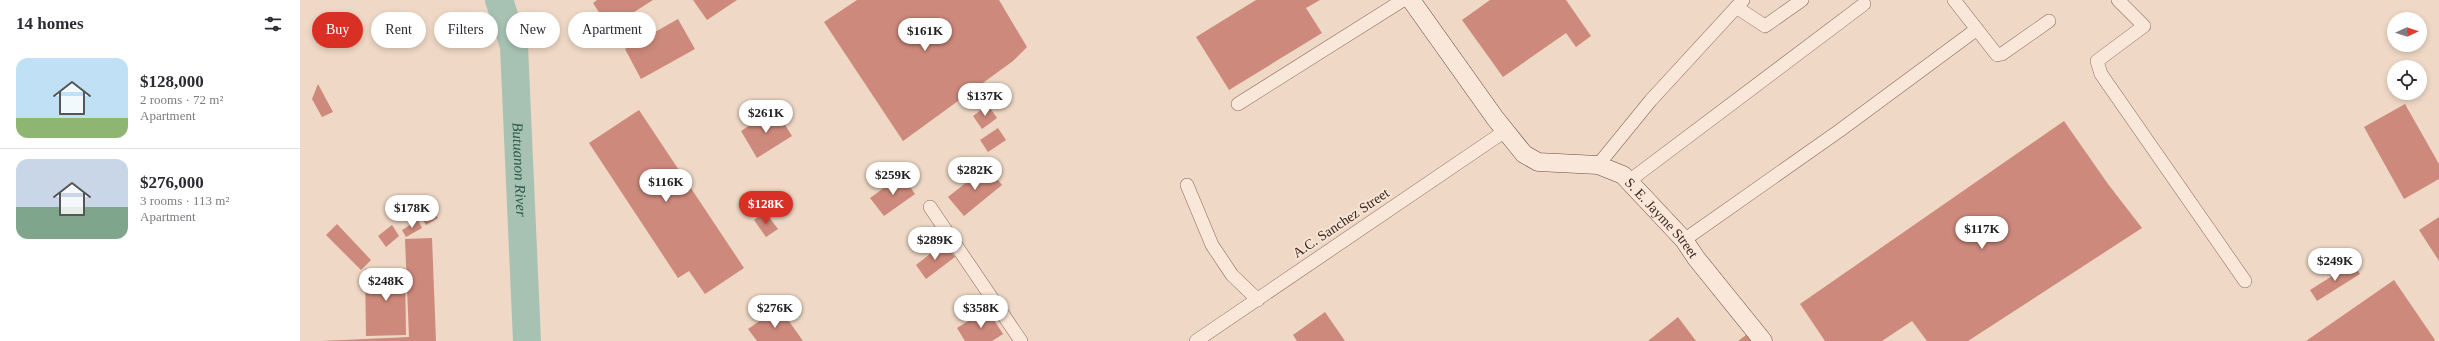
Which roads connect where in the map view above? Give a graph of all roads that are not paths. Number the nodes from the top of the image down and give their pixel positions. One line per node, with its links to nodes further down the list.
1 (1403, 0): 10 (street)
2 (1411, 0): 11 (street, S. E. Jayme Street)
3 (1802, 0): 6 (street)
4 (1954, 0): 9 (street)
5 (2118, 0): 17 (street)
6 (1739, 4): 12 (street)
7 (1864, 4): 13 (street)
8 (2049, 21): 9 (street)
9 (1977, 29): 16 (street)
10 (1238, 104)
11 (1504, 131): 12 (street, S. E. Jayme Street); 18 (street, A.C. Sanchez Street)
12 (1598, 165): 13 (street, S. E. Jayme Street)
13 (1629, 180): 16 (street, S. E. Jayme Street)
14 (1187, 185): 18 (street)
15 (930, 207): 19 (street)
16 (1684, 240): 21 (street, S. E. Jayme Street)
17 (2245, 280)
18 (1258, 300): 20 (street, A.C. Sanchez Street)
19 (1021, 341)
20 (1196, 341)
21 (1763, 341)

